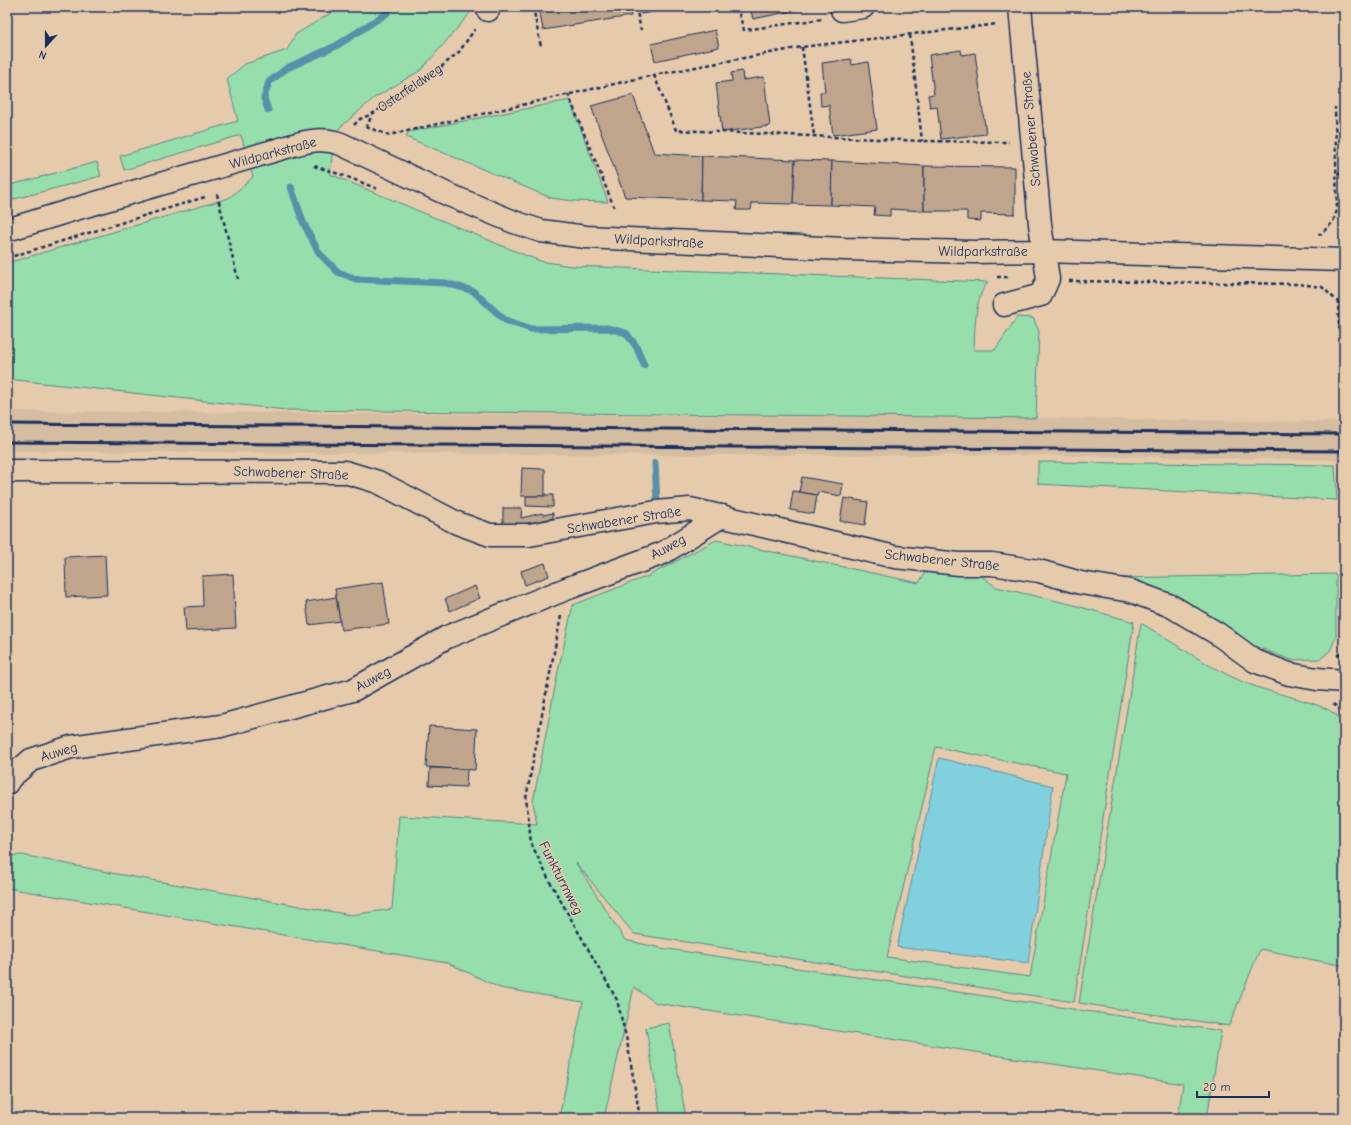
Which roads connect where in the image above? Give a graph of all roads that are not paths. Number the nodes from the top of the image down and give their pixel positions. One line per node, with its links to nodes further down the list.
1 (1020, 7): 3 (street, Schwabener Straße)
2 (7, 230): 3 (street, Wildparkstraße)
3 (1043, 251): 4 (street, Wildparkstraße); 5 (street, Schwabener Straße)
4 (1344, 260)
5 (1004, 305)
6 (7, 472): 7 (street, Schwabener Straße)
7 (722, 516): 8 (street, Schwabener Straße); 9 (street, Auweg)
8 (1344, 681)
9 (7, 783)

